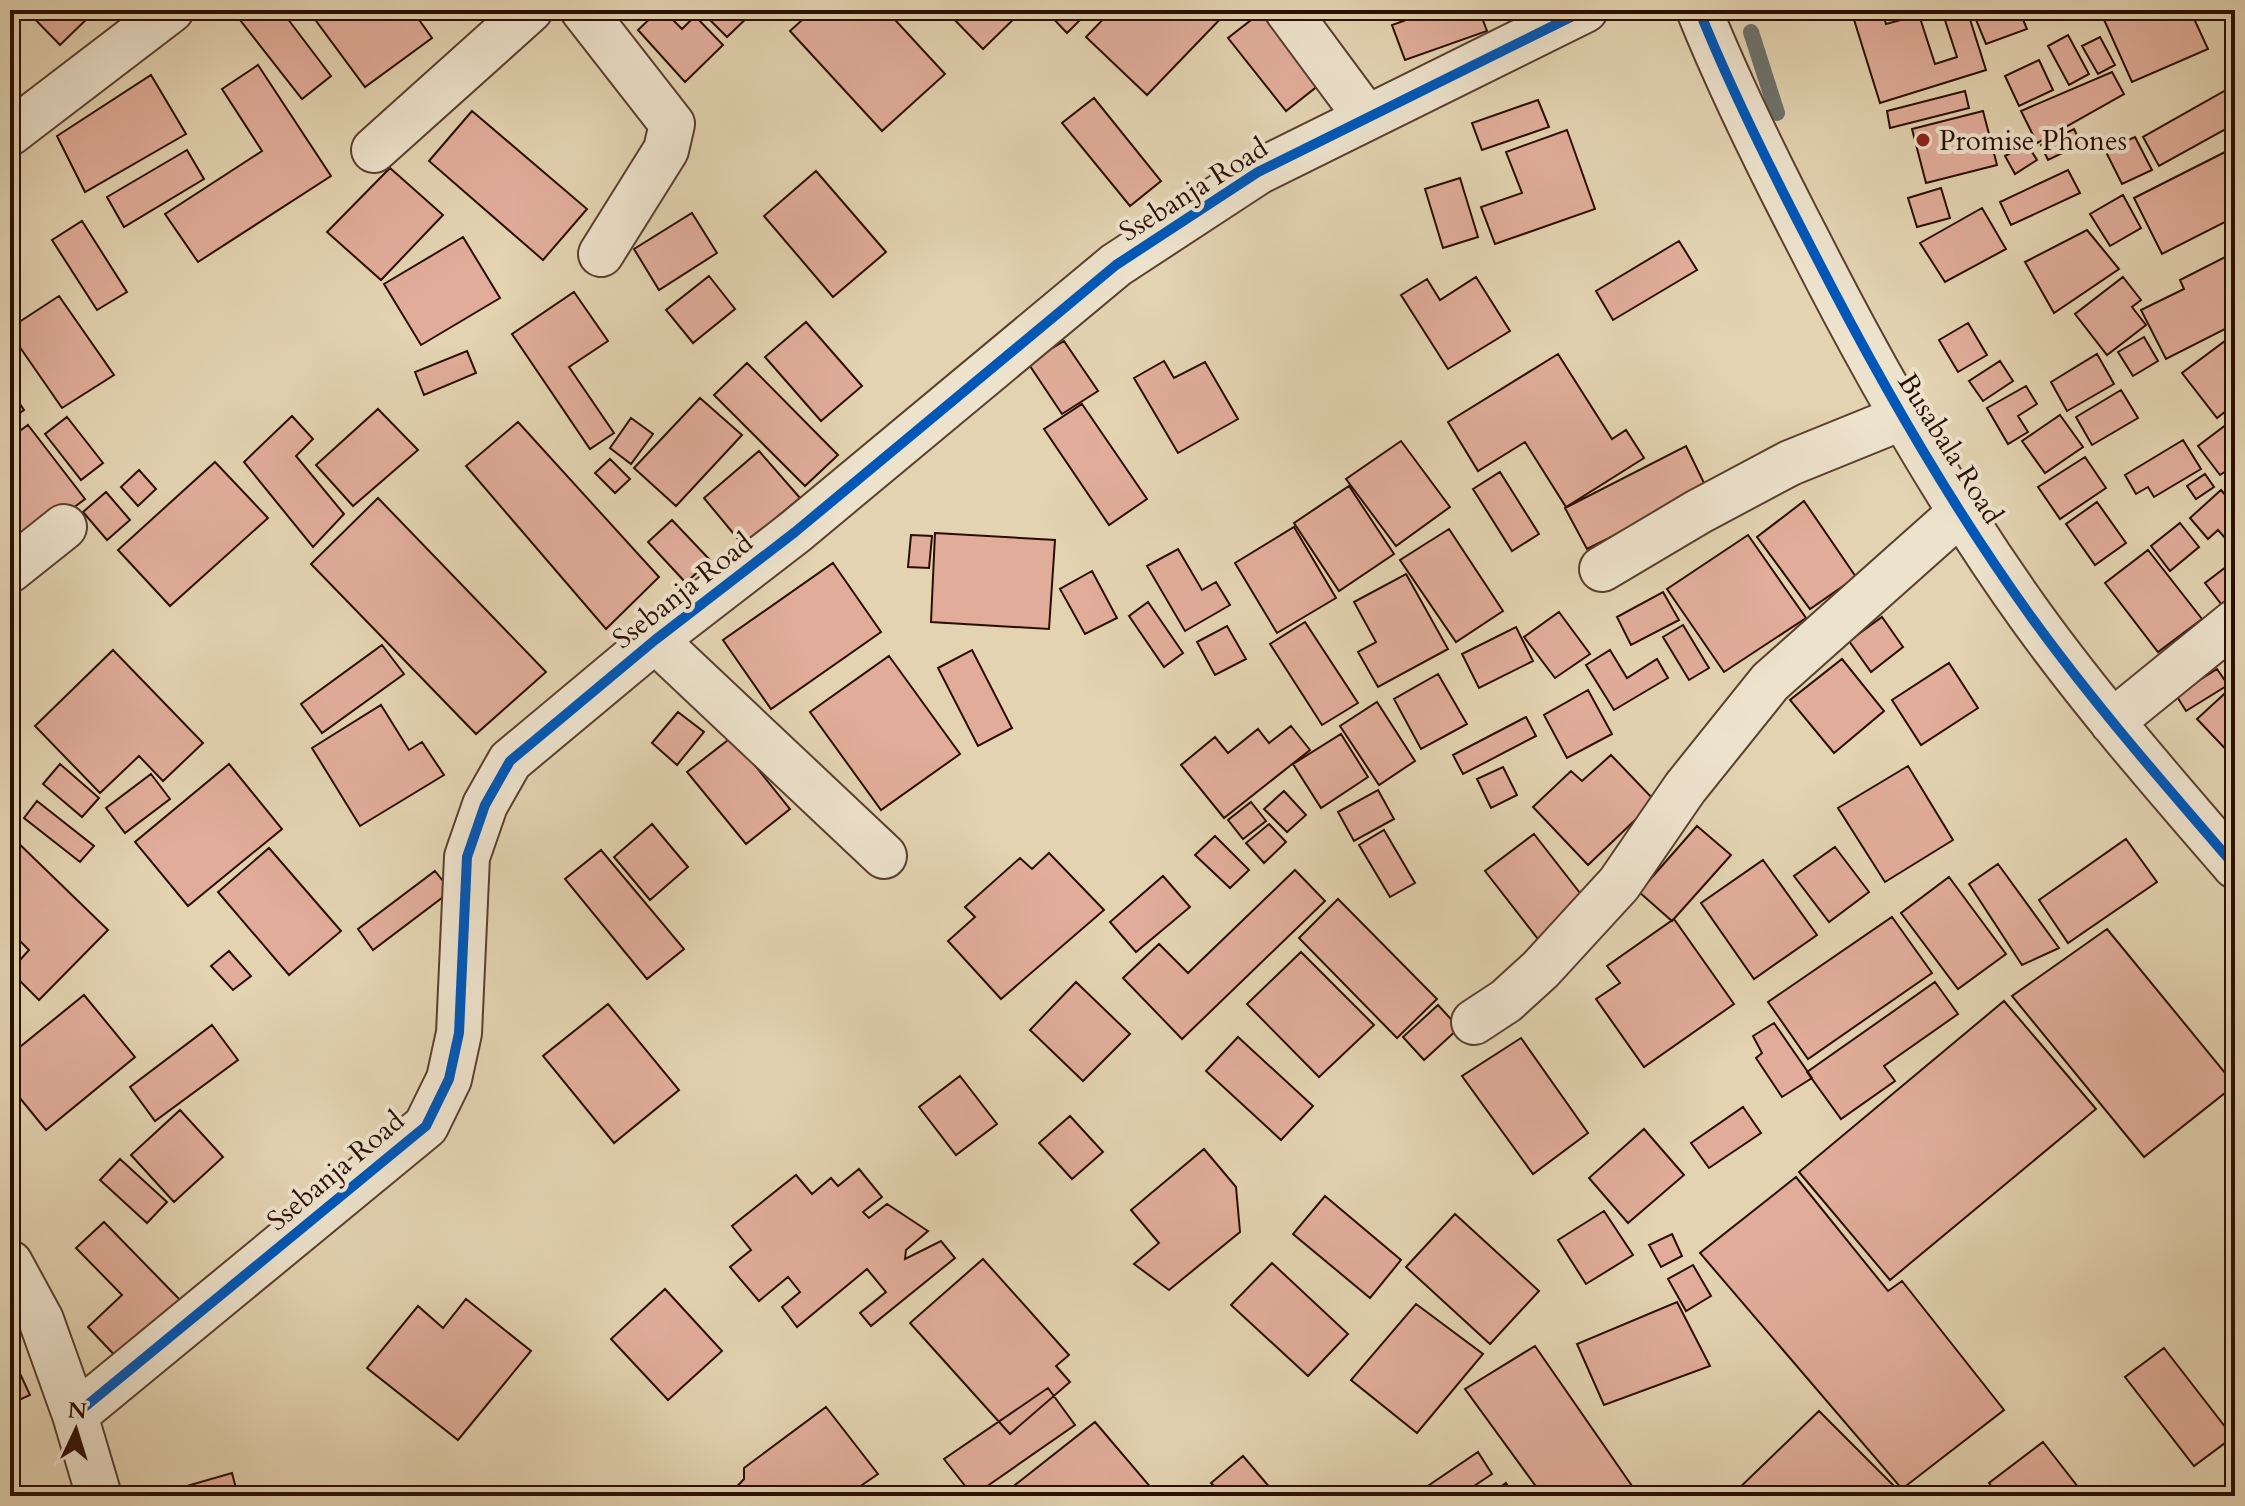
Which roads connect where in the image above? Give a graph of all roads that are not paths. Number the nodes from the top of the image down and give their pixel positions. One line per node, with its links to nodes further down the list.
1 (171, 10): 8 (street)
2 (530, 10): 9 (street)
3 (583, 10): 10 (street)
4 (1287, 10): 7 (street)
5 (1585, 10): 7 (street, Ssebanja Road)
6 (1704, 11): 11 (street, Busabala Road)
7 (1367, 118): 17 (street, Ssebanja Road)
8 (10, 133)
9 (374, 150)
10 (601, 254)
11 (1901, 418): 12 (street, Busabala Road); 14 (street)
12 (1961, 512): 18 (street, Busabala Road); 21 (street)
13 (64, 527): 15 (street)
14 (1602, 569)
15 (10, 570)
16 (2235, 622): 18 (street)
17 (655, 640): 19 (street); 23 (street, Ssebanja Road)
18 (2112, 722): 20 (street, Busabala Road)
19 (884, 856)
20 (2235, 866)
21 (1474, 1022)
22 (10, 1263): 23 (street)
23 (75, 1415): 24 (street)
24 (99, 1496)

